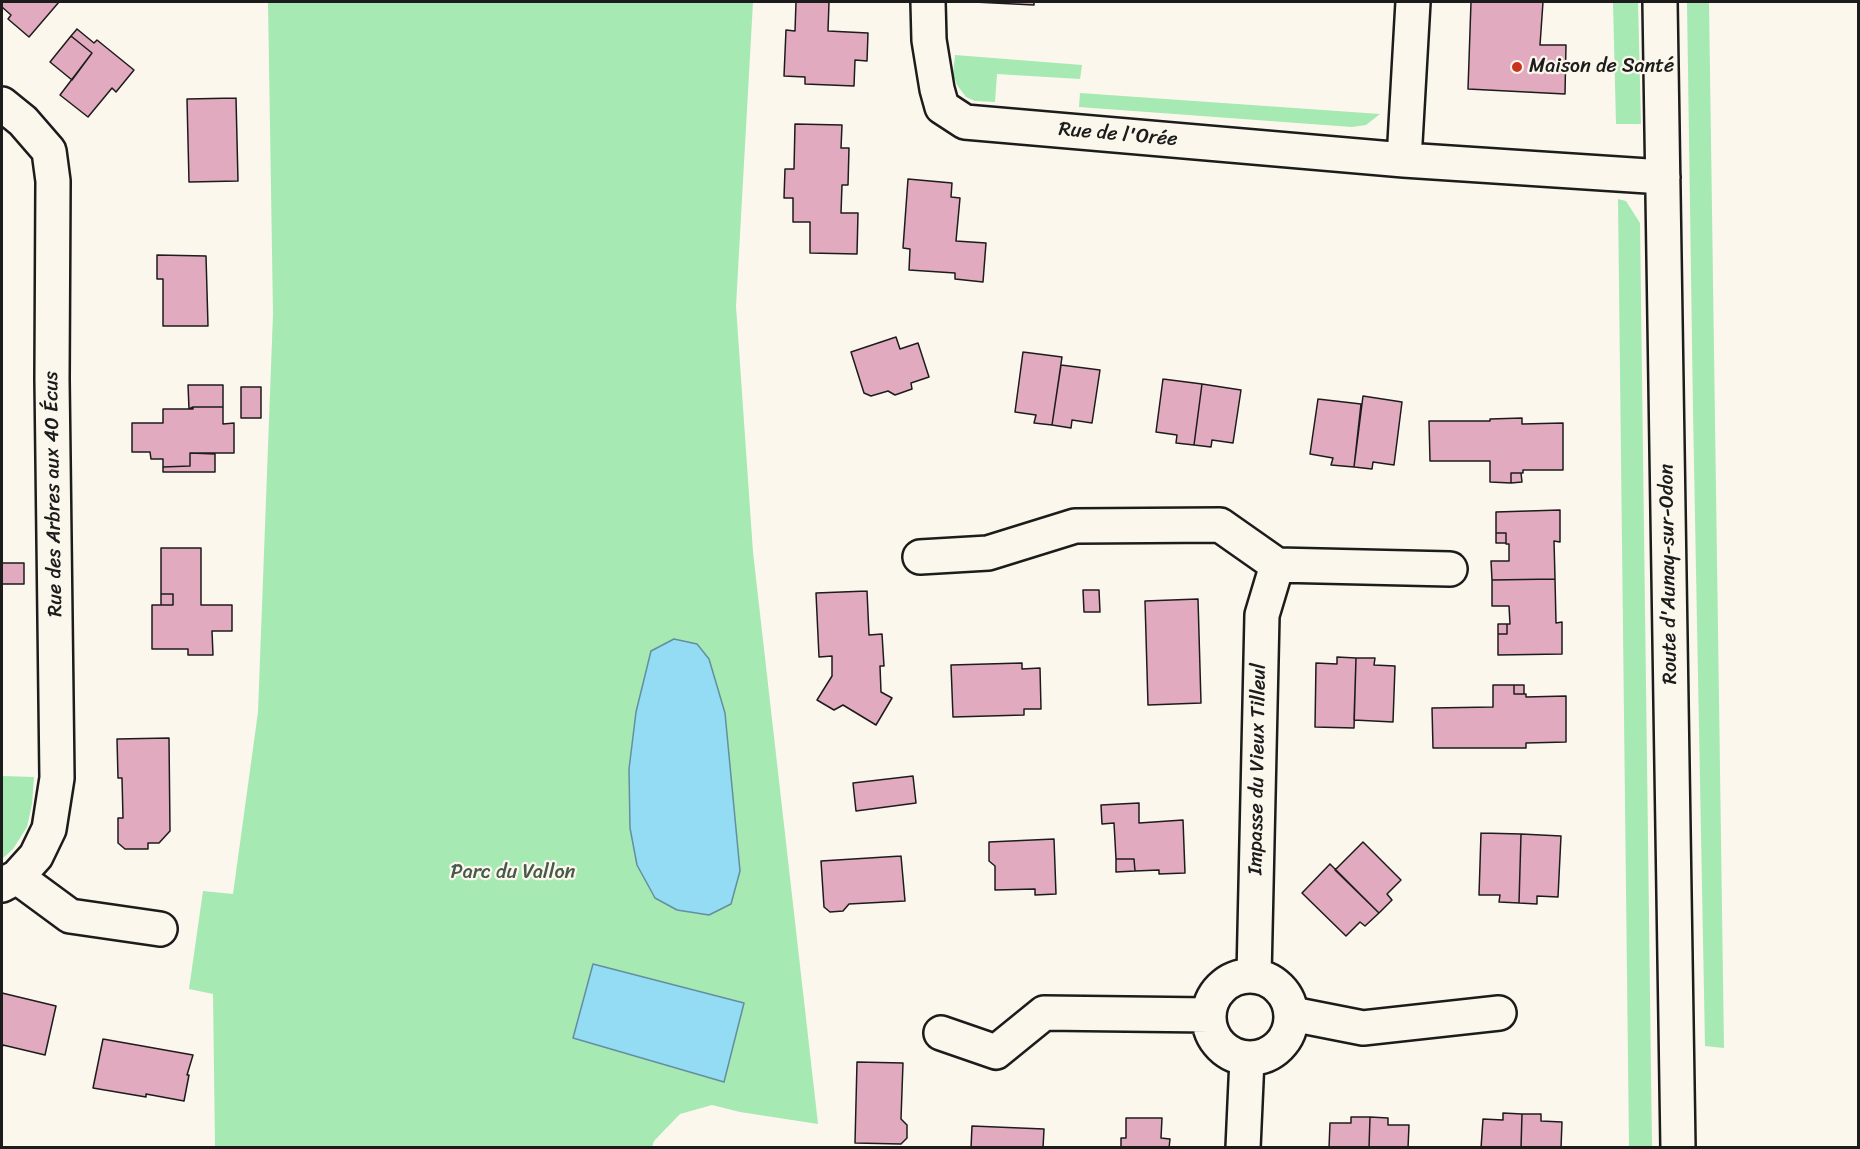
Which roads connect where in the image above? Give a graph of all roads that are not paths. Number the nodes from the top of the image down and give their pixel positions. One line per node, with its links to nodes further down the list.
1 (928, 2): 5 (street, Rue de l'Orée)
2 (1413, 2): 5 (street)
3 (1660, 2): 6 (street, Route d'Aunay-sur-Odon)
4 (2, 104): 10 (street, Rue des Arbres aux 40 Écus)
5 (1404, 160): 6 (street, Rue de l'Orée)
6 (1663, 177): 19 (street, Route d'Aunay-sur-Odon)
7 (920, 557): 8 (street)
8 (1277, 565): 9 (street); 12 (street, Impasse du Vieux Tilleul)
9 (1450, 569)
10 (9, 881): 11 (street)
11 (160, 929)
12 (1254, 976): 14 (street); 15 (street)
13 (1499, 1013): 14 (street)
14 (1292, 1014): 17 (street)
15 (1209, 1015): 16 (street); 17 (street)
16 (941, 1033)
17 (1247, 1059): 18 (street)
18 (1243, 1148)
19 (1678, 1148)

